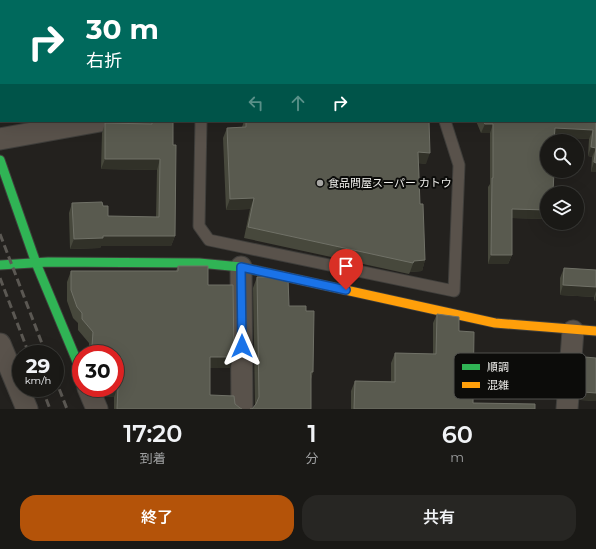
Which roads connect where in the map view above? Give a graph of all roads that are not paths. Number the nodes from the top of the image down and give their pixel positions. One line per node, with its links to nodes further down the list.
1 (94, 122): 4 (street)
2 (201, 122): 3 (lane)
3 (445, 122)
4 (0, 139)
5 (0, 160): 6 (street)
6 (36, 263): 7 (street); 8 (street); 12 (street)
7 (0, 265)
8 (241, 267): 9 (street); 18 (street)
9 (573, 330): 10 (street); 13 (street)
10 (596, 332)
11 (0, 344): 16 (street)
12 (72, 349)
13 (571, 353)
14 (92, 397): 17 (street)
15 (568, 399): 19 (street)
16 (27, 409)
17 (97, 409)
18 (242, 409)
19 (567, 409)

